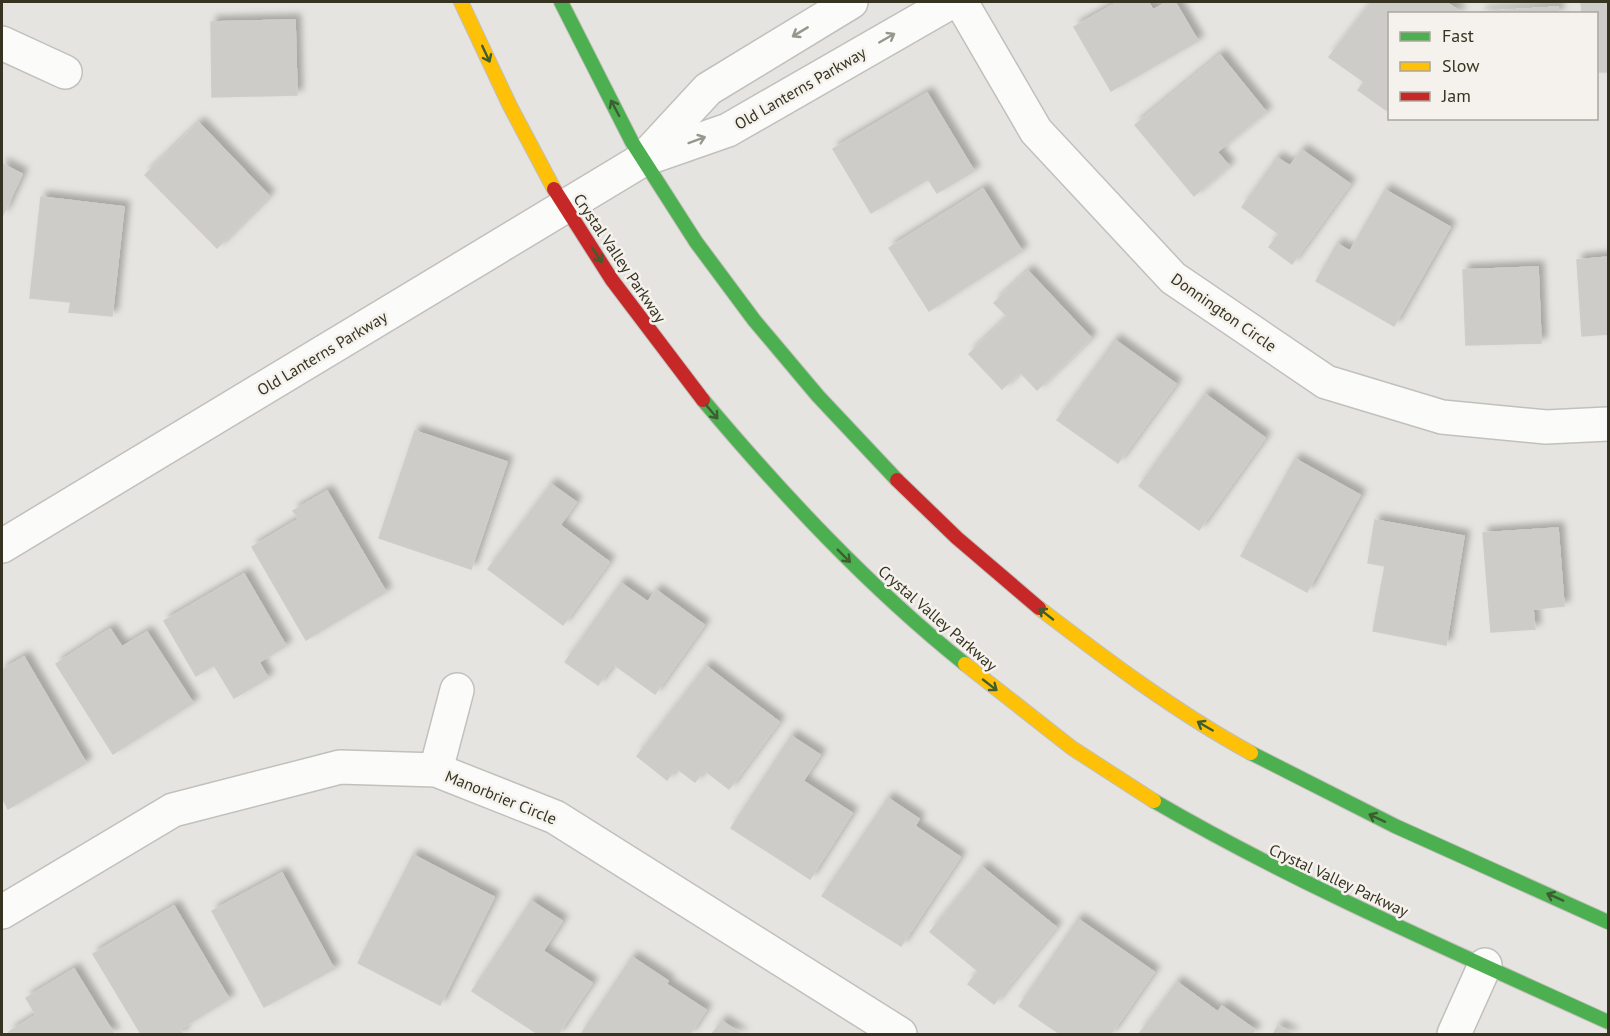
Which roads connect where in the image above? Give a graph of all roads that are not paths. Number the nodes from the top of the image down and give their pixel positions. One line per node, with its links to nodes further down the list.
1 (461, 2): 9 (main road, Crystal Valley Parkway, one-way to 9)
2 (561, 2): 8 (main road, one-way to 2)
3 (850, 2): 8 (street, Old Lanterns Parkway, one-way to 8)
4 (951, 2): 8 (street, Old Lanterns Parkway, one-way to 4)
5 (961, 2): 10 (street, Donnington Circle)
6 (2, 42): 7 (street)
7 (66, 72)
8 (642, 160): 9 (street, Old Lanterns Parkway); 15 (main road, one-way to 8)
9 (564, 207): 11 (street, Old Lanterns Parkway); 16 (main road, Crystal Valley Parkway, one-way to 16)
10 (1608, 424)
11 (2, 546)
12 (457, 690): 13 (street)
13 (436, 770): 14 (street, Manorbrier Circle); 18 (street, Manorbrier Circle)
14 (2, 912)
15 (1608, 922)
16 (1485, 965): 17 (main road, Crystal Valley Parkway); 19 (street)
17 (1608, 1022)
18 (900, 1035)
19 (1454, 1035)

